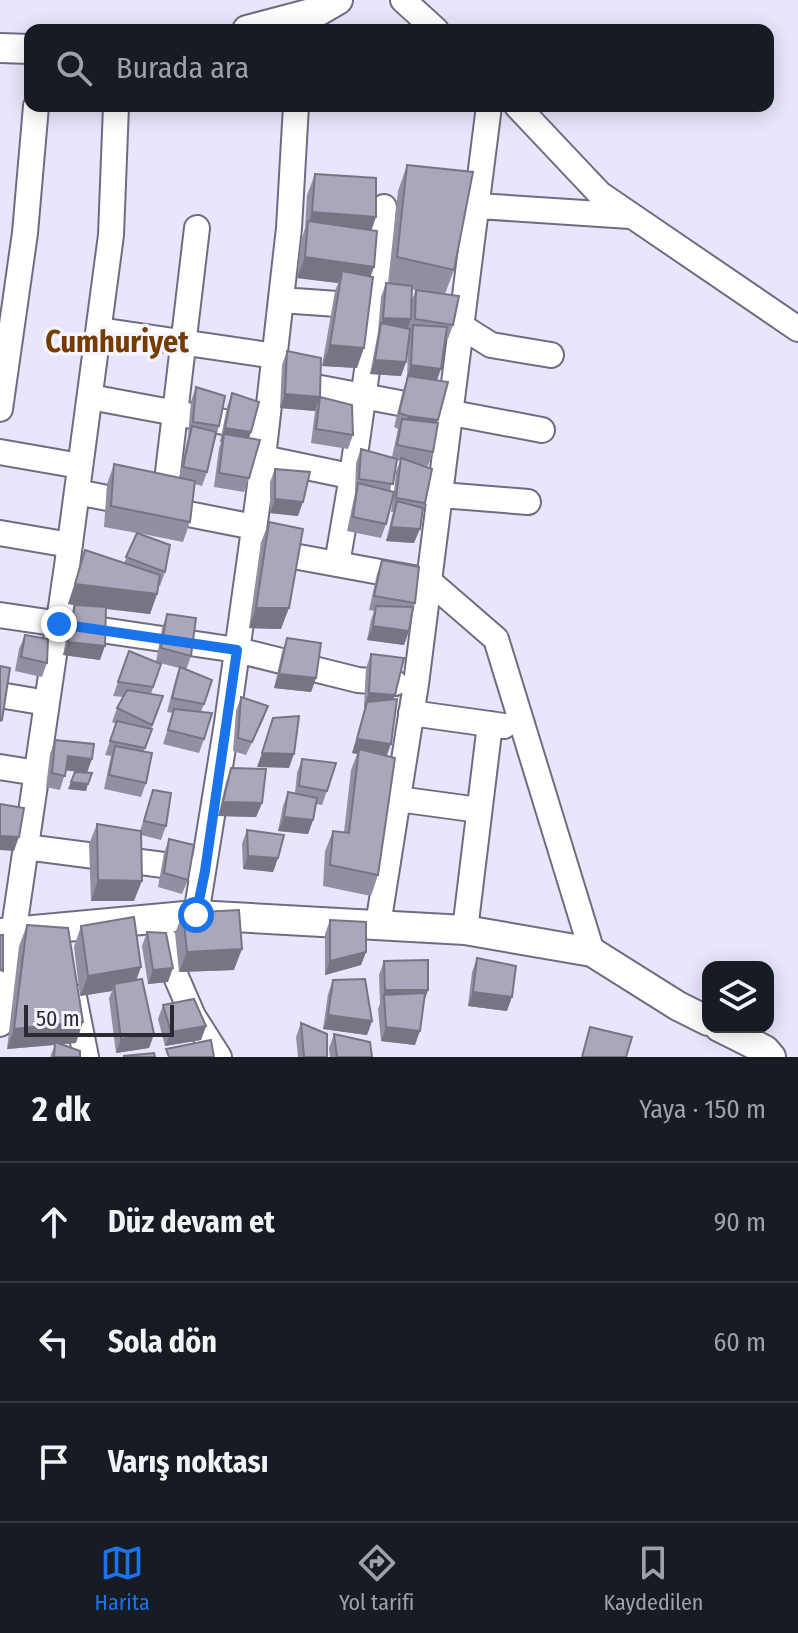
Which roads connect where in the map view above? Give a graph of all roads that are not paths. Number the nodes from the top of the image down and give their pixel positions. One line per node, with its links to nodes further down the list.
1 (338, 0): 3 (street)
2 (403, 0): 4 (street)
3 (301, 23)
4 (429, 24)
5 (0, 48): 6 (street)
6 (24, 49)
7 (35, 112): 29 (street)
8 (116, 112): 23 (street)
9 (296, 112): 17 (street)
10 (488, 112): 13 (street)
11 (523, 112): 15 (street)
12 (445, 205): 13 (street)
13 (476, 205): 15 (street); 21 (street)
14 (383, 207): 18 (street)
15 (632, 216): 22 (street)
16 (197, 228): 24 (street)
17 (281, 300): 18 (street); 26 (street)
18 (376, 307): 19 (street); 27 (street)
19 (404, 314)
20 (432, 320): 21 (street)
21 (461, 326): 25 (street); 30 (street)
22 (798, 329)
23 (99, 330): 24 (street); 28 (street)
24 (184, 341): 26 (street); 31 (street)
25 (551, 355)
26 (274, 368): 27 (street); 32 (street)
27 (364, 396): 30 (street); 37 (street)
28 (90, 397): 31 (street); 36 (street)
29 (0, 409)
30 (451, 413): 33 (street); 39 (street)
31 (175, 414): 32 (street); 41 (street)
32 (266, 430): 35 (street)
33 (542, 430)
34 (0, 452): 36 (street)
35 (263, 458): 37 (street); 43 (street)
36 (80, 466): 38 (street)
37 (352, 476): 39 (street); 45 (street)
38 (77, 492): 41 (street); 44 (street)
39 (441, 495): 40 (street); 46 (street)
40 (528, 502)
41 (163, 509): 43 (street)
42 (0, 533): 44 (street)
43 (253, 537): 45 (street); 49 (street)
44 (70, 545): 48 (street)
45 (337, 564): 46 (street)
46 (429, 581): 50 (street); 55 (street)
47 (0, 615): 48 (street)
48 (59, 624): 49 (street); 52 (street)
49 (237, 650): 50 (street); 62 (street)
50 (416, 684): 53 (street)
51 (0, 695): 52 (street)
52 (47, 703): 57 (street)
53 (411, 713): 54 (street); 58 (street)
54 (490, 724): 55 (street); 59 (street)
55 (524, 728): 70 (street)
56 (0, 767): 57 (street)
57 (37, 773): 61 (street)
58 (398, 799): 59 (street); 66 (street)
59 (479, 810): 68 (street)
60 (0, 831): 61 (street)
61 (27, 841): 62 (street); 63 (street)
62 (205, 871): 64 (street)
63 (9, 902): 69 (street)
64 (196, 915): 65 (street); 66 (street)
65 (159, 919): 67 (street); 75 (street)
66 (378, 925): 68 (street)
67 (61, 927): 69 (street); 74 (street)
68 (465, 930): 70 (street)
69 (7, 932): 72 (street)
70 (592, 952): 71 (street)
71 (702, 1018)
72 (0, 1024)
73 (731, 1033): 76 (street)
74 (86, 1057)
75 (219, 1057)
76 (771, 1057)

